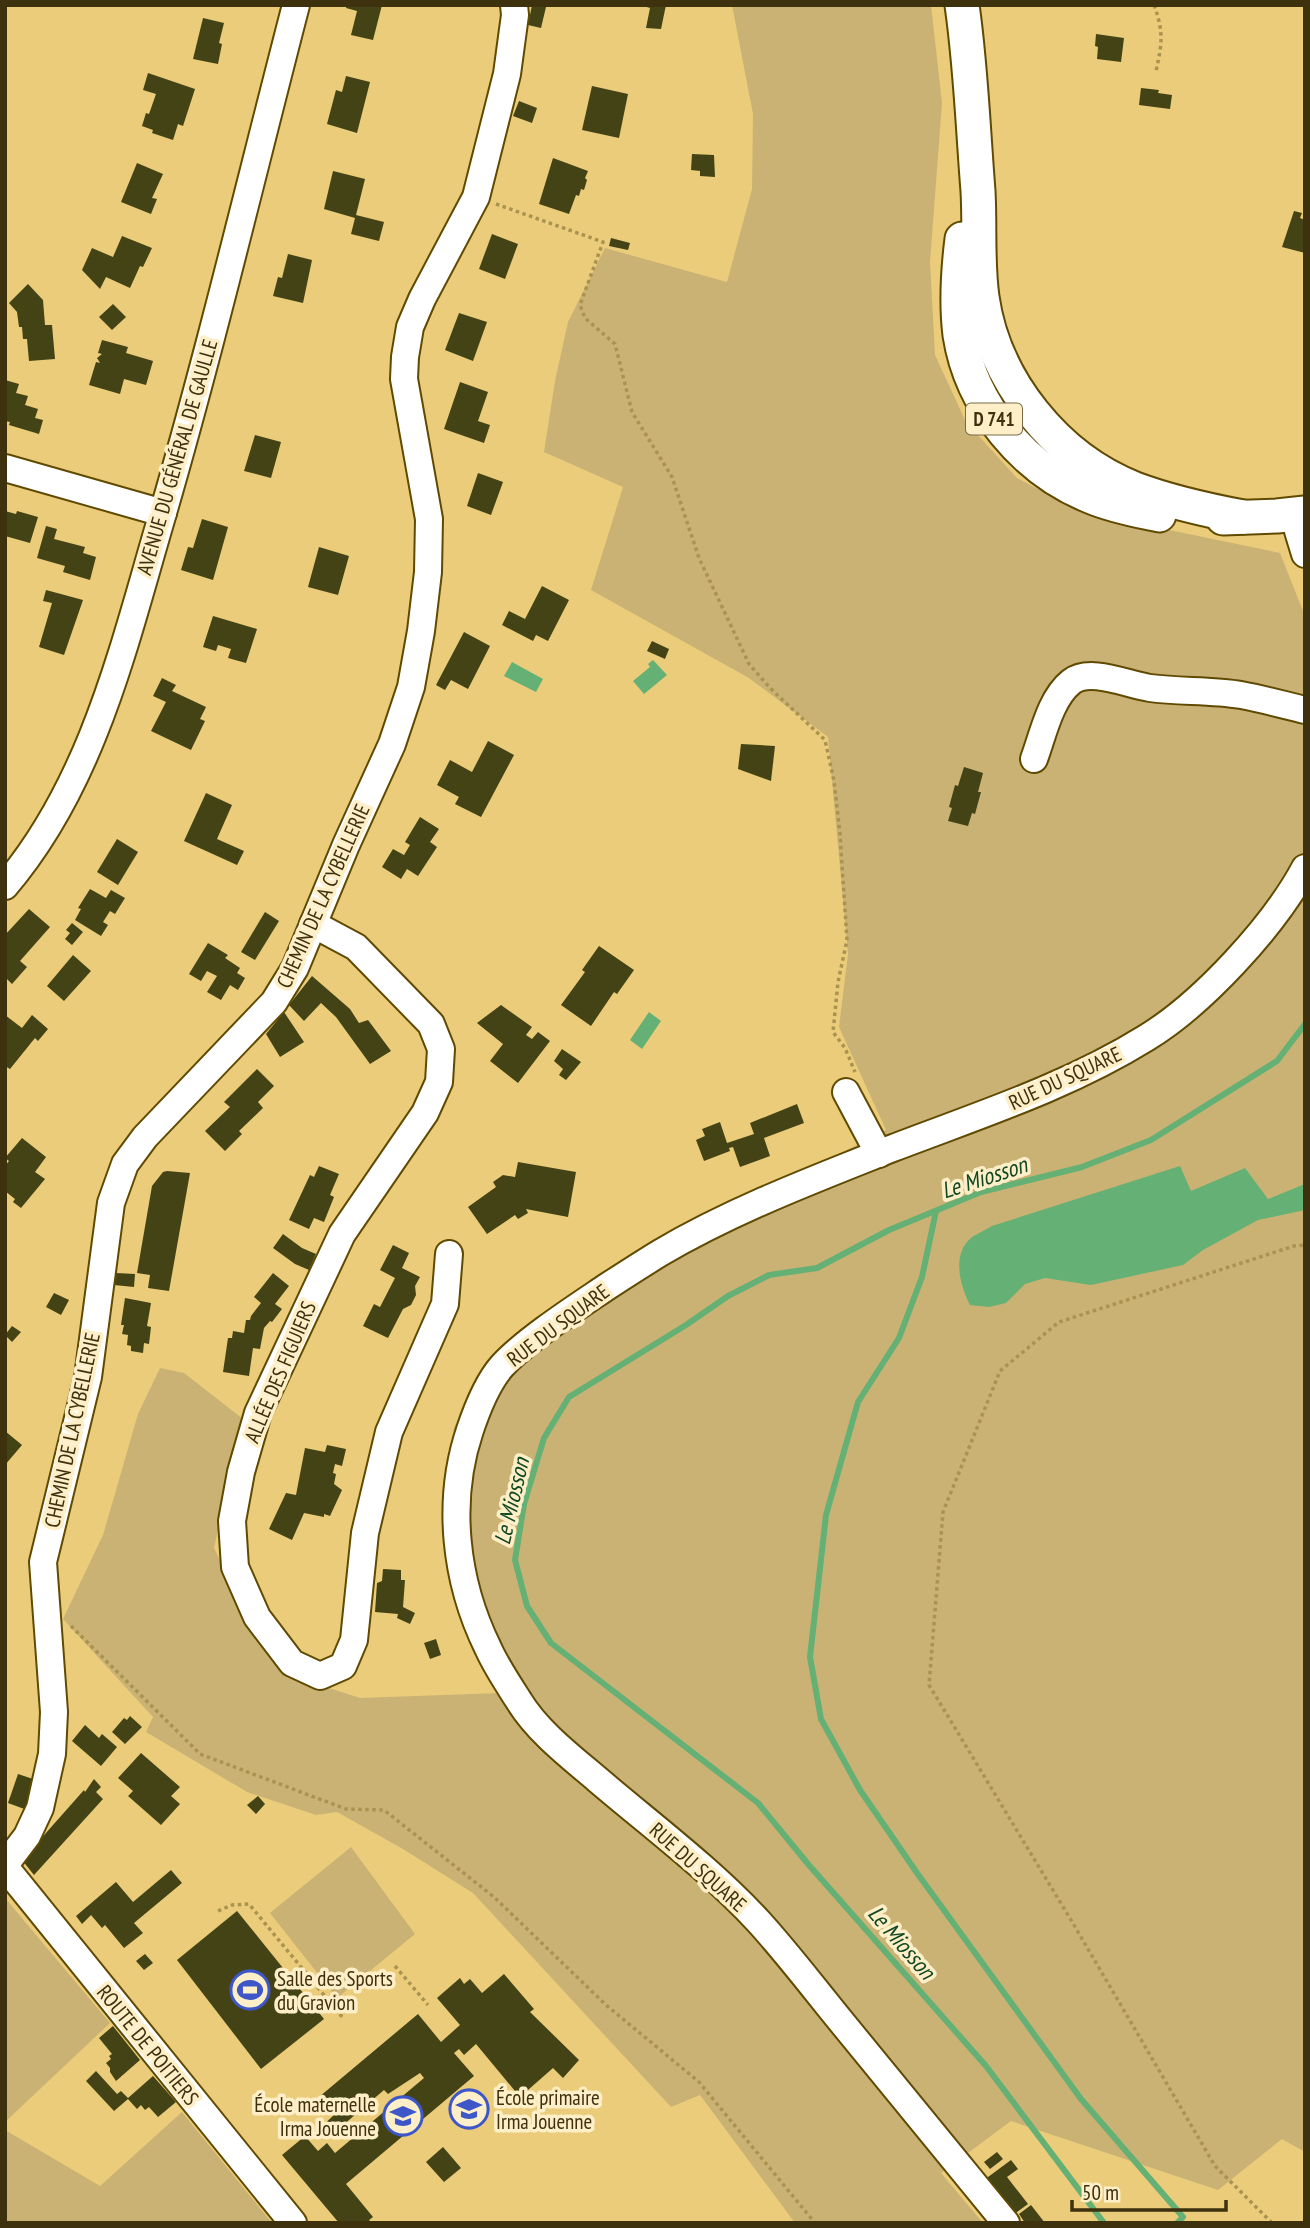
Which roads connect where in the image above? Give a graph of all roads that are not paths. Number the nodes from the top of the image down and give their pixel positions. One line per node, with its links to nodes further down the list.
1 (296, 5): 5 (street, AVENUE DU GÉNÉRAL DE GAULLE)
2 (514, 5): 12 (street, CHEMIN DE LA CYBELLERIE)
3 (962, 5): 6 (main road, D 741)
4 (5, 468): 5 (street)
5 (163, 513): 11 (street, AVENUE DU GÉNÉRAL DE GAULLE)
6 (1301, 514): 7 (street)
7 (1305, 554)
8 (1305, 710): 9 (street)
9 (1034, 759)
10 (1305, 868): 14 (street, RUE DU SQUARE)
11 (5, 886)
12 (313, 924): 15 (street, ALLÉE DES FIGUIERS); 16 (street, CHEMIN DE LA CYBELLERIE)
13 (851, 1083): 14 (street)
14 (879, 1154): 18 (street, RUE DU SQUARE)
15 (449, 1254)
16 (5, 1866): 17 (street, ROUTE DE POITIERS)
17 (293, 2223)
18 (1006, 2223)

